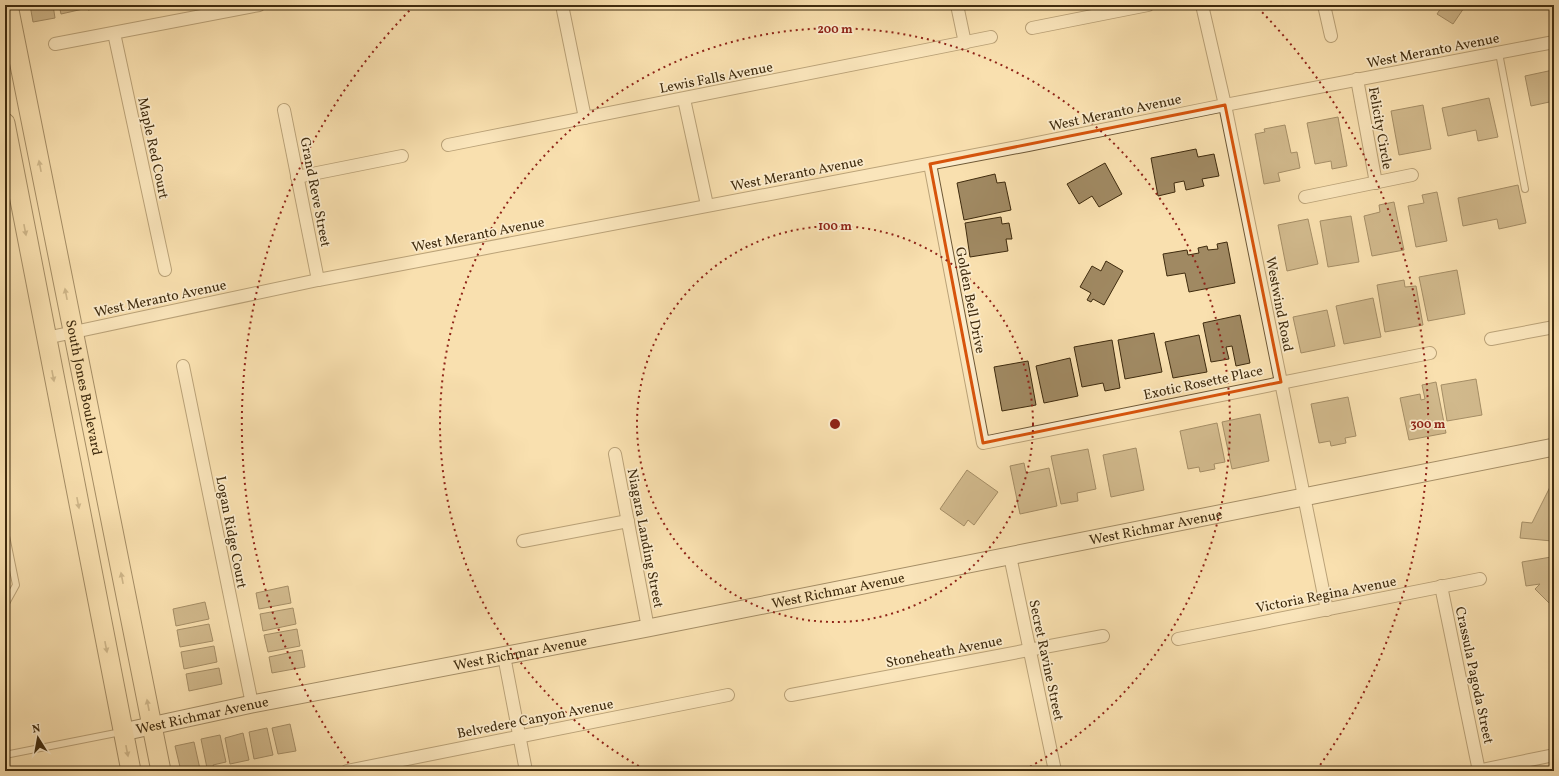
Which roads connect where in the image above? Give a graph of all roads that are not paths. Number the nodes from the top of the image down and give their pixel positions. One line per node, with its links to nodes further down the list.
1 (8, 5): 34 (main road, South Jones Boulevard, one-way to 1)
2 (259, 5): 9 (street)
3 (562, 5): 20 (street)
4 (957, 5): 13 (street)
5 (1148, 5): 8 (street)
6 (1202, 5): 18 (street, Westwind Road)
7 (1324, 5): 10 (street)
8 (1032, 28)
9 (114, 33): 14 (street); 31 (street, Maple Red Court)
10 (1331, 36)
11 (991, 37): 13 (street, Lewis Falls Avenue)
12 (1554, 42): 15 (street, West Meranto Avenue)
13 (965, 43): 17 (street, Lewis Falls Avenue)
14 (55, 44)
15 (1499, 53): 16 (street, West Meranto Avenue); 28 (lane)
16 (1358, 80): 18 (street, West Meranto Avenue); 27 (street, Felicity Circle)
17 (684, 99): 20 (street, Lewis Falls Avenue); 30 (street)
18 (1225, 105): 24 (street, West Meranto Avenue); 39 (street, Westwind Road)
19 (284, 110): 26 (street, Grand Reve Street)
20 (586, 118): 22 (street, Lewis Falls Avenue)
21 (5, 123): 35 (main road, South Jones Boulevard, one-way to 35)
22 (448, 145)
23 (402, 156): 26 (street)
24 (930, 164): 30 (street, West Meranto Avenue); 40 (street, Golden Bell Drive)
25 (1412, 175): 27 (street, Felicity Circle)
26 (298, 177): 32 (street, Grand Reve Street)
27 (1376, 183): 29 (street, Felicity Circle)
28 (1525, 189)
29 (1305, 196)
30 (707, 205): 32 (street, West Meranto Avenue)
31 (165, 270)
32 (318, 280): 34 (street, West Meranto Avenue)
33 (1554, 327): 36 (street)
34 (73, 332): 35 (street, West Meranto Avenue); 60 (main road, South Jones Boulevard, one-way to 34)
35 (46, 338): 61 (main road, South Jones Boulevard, one-way to 61)
36 (1491, 339)
37 (1430, 353): 39 (street, Exotic Rosette Place)
38 (183, 366): 59 (street, Logan Ridge Court)
39 (1281, 382): 40 (street, Exotic Rosette Place); 43 (street, Westwind Road)
40 (983, 443)
41 (1554, 447): 43 (street, West Richmar Avenue)
42 (615, 454): 44 (street, Niagara Landing Street)
43 (1305, 497): 47 (street, West Richmar Avenue); 51 (street, Westwind Road)
44 (628, 521): 46 (street); 52 (street, Niagara Landing Street)
45 (5, 531): 50 (lane)
46 (523, 541)
47 (1010, 556): 52 (street, West Richmar Avenue); 55 (street, Secret Ravine Street)
48 (1480, 579): 49 (street, Victoria Regina Avenue)
49 (1442, 586): 51 (street, Victoria Regina Avenue); 70 (street, Crassula Pagoda Street)
50 (5, 605)
51 (1327, 610): 54 (street, Victoria Regina Avenue)
52 (648, 628): 56 (street, West Richmar Avenue)
53 (1102, 636): 55 (street, Stoneheath Avenue)
54 (1178, 639)
55 (1029, 650): 58 (street, Stoneheath Avenue); 69 (street, Secret Ravine Street)
56 (504, 656): 59 (street, West Richmar Avenue); 62 (street)
57 (728, 695): 62 (street, Belvedere Canyon Avenue)
58 (791, 695)
59 (252, 704): 60 (street, West Richmar Avenue)
60 (152, 726): 61 (street, West Richmar Avenue); 66 (main road, South Jones Boulevard)
61 (123, 732): 63 (lane); 65 (main road, South Jones Boulevard, one-way to 65)
62 (520, 737): 67 (street, Belvedere Canyon Avenue); 68 (street)
63 (5, 755)
64 (1554, 755): 70 (street)
65 (130, 771)
66 (160, 771)
67 (347, 771)
68 (526, 771)
69 (1055, 771)
70 (1478, 771)

